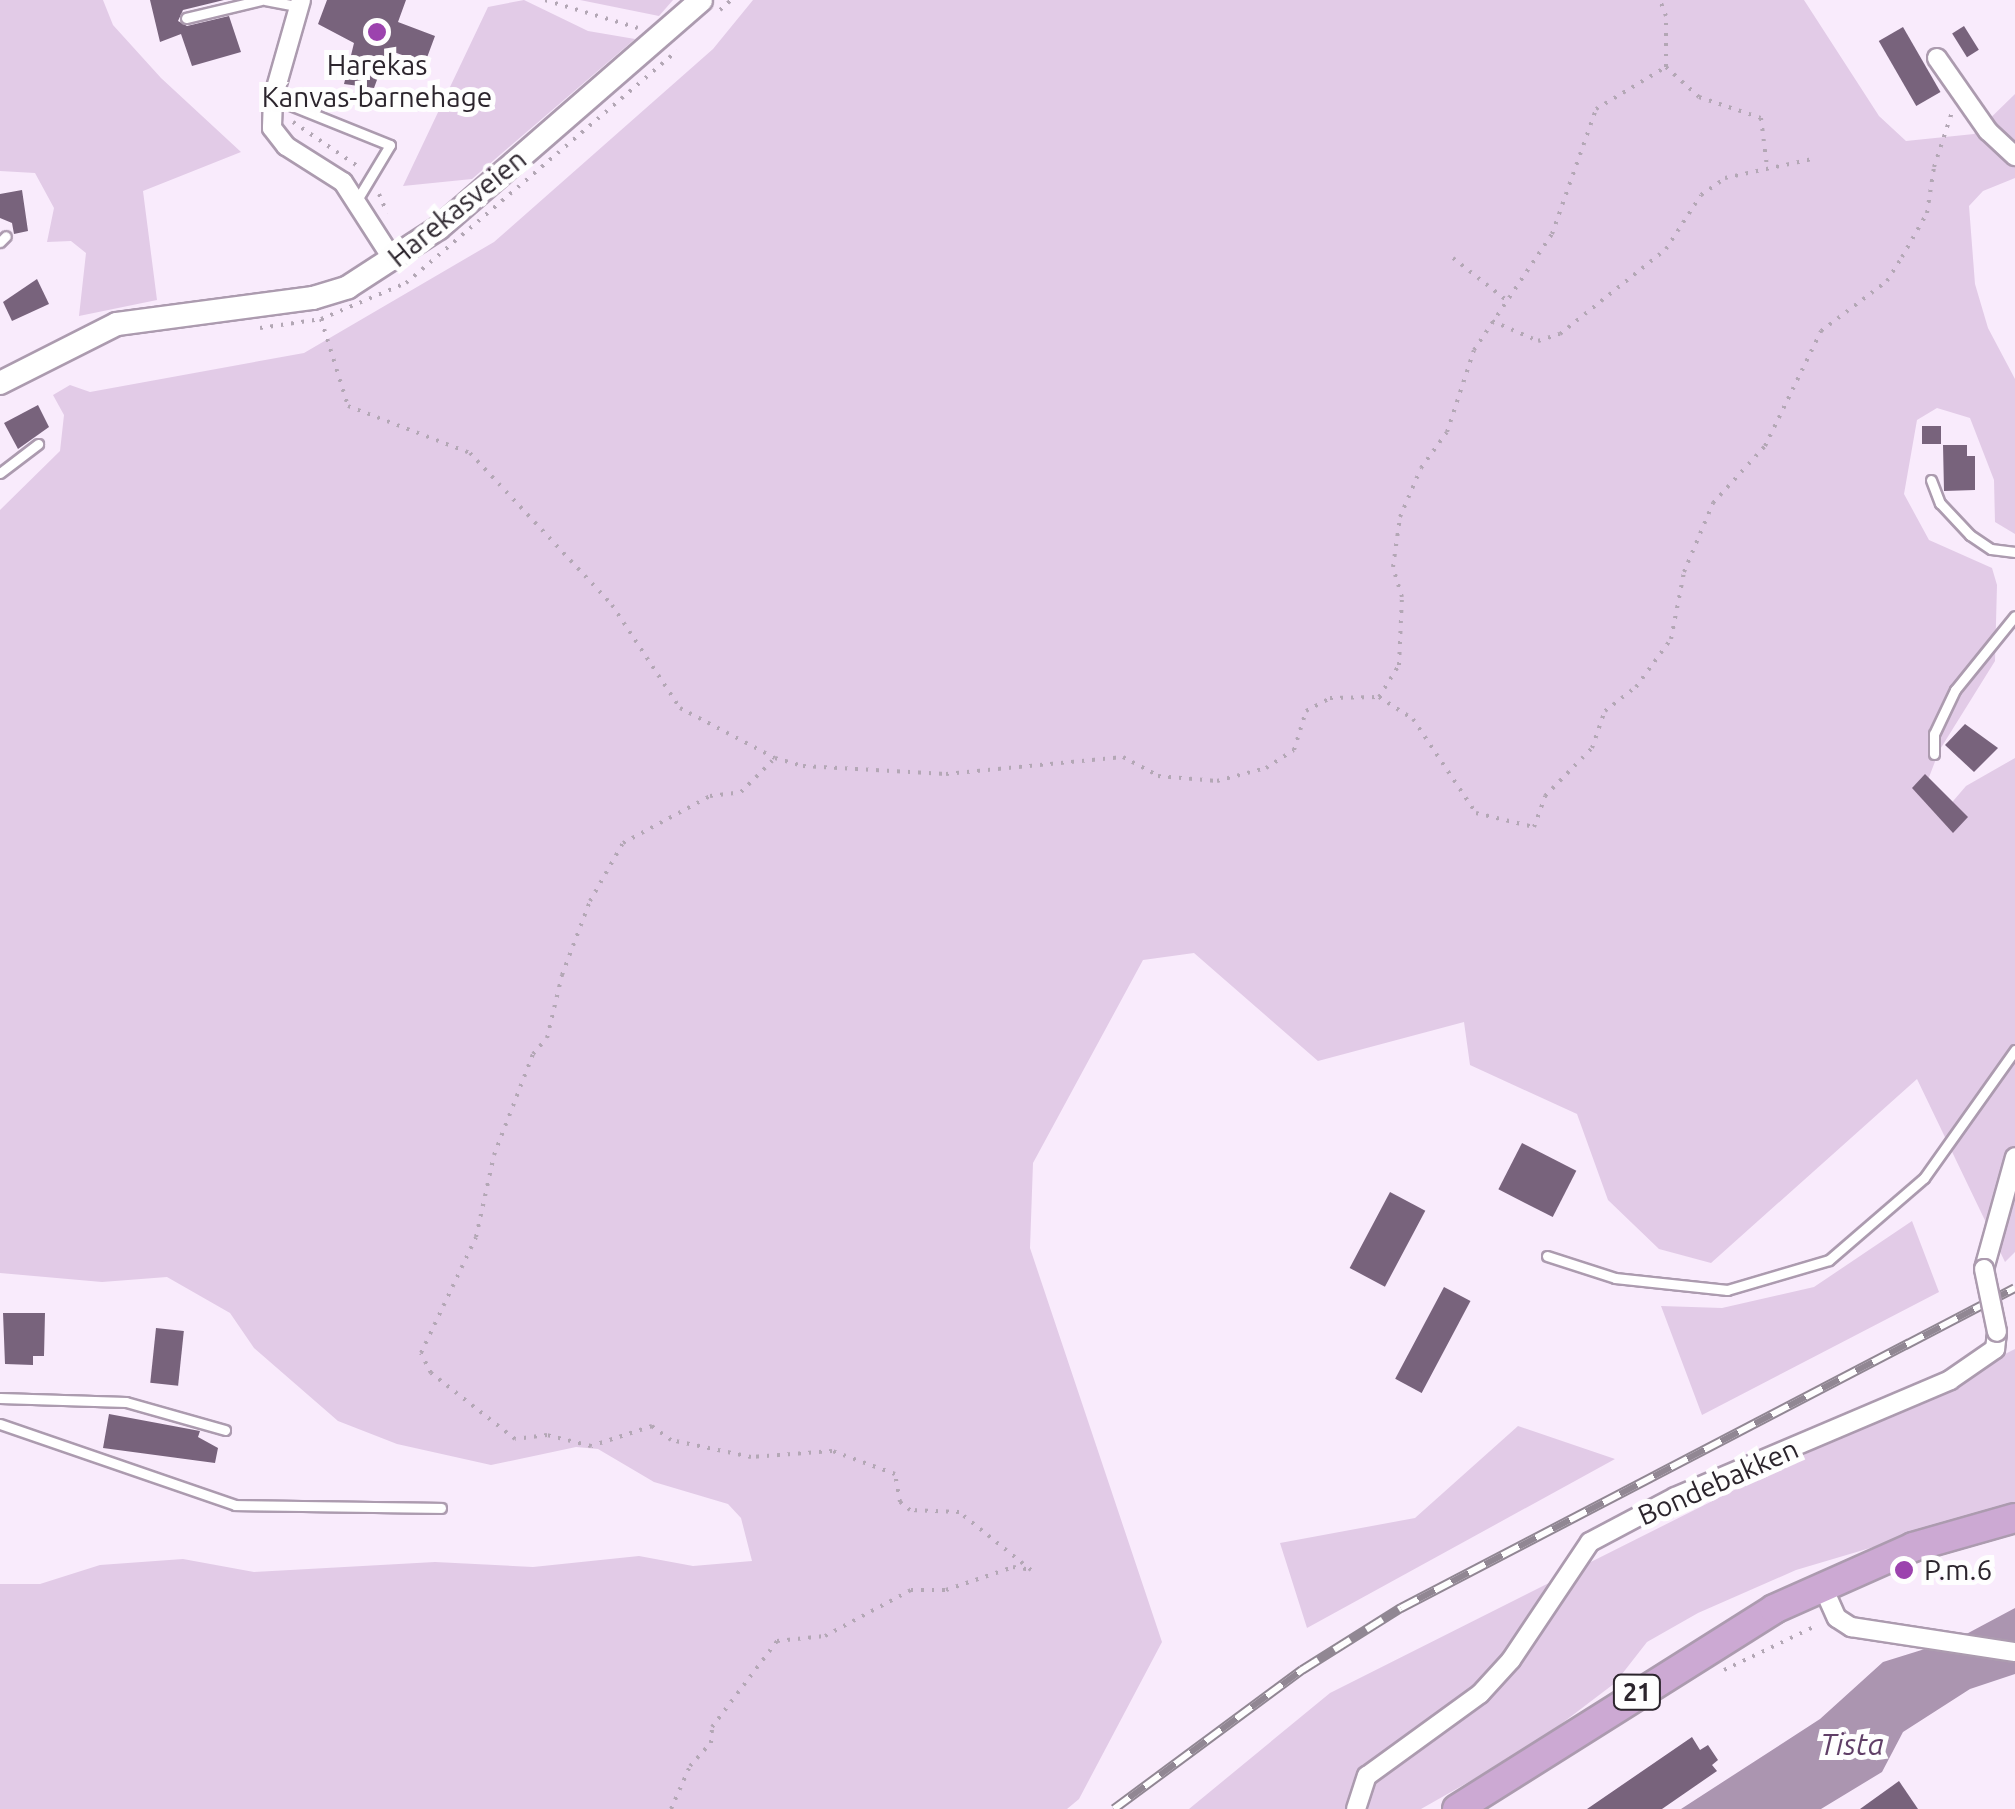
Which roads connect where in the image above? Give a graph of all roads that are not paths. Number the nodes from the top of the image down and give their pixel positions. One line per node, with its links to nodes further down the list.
1 (263, 0): 3 (lane); 4 (lane)
2 (701, 0): 9 (street, Harekasveien)
3 (301, 3): 6 (street)
4 (186, 18)
5 (1937, 58): 7 (street)
6 (273, 98): 8 (street); 8 (lane)
7 (2015, 156)
8 (358, 200): 9 (street)
9 (394, 260): 10 (street, Harekasveien)
10 (0, 383)
11 (38, 444): 12 (lane)
12 (0, 473)
13 (1931, 480): 14 (lane)
14 (2015, 552)
15 (2015, 616): 16 (lane)
16 (1934, 754)
17 (2015, 1050): 19 (lane)
18 (2015, 1157): 27 (street, Bondebakken, bridge)
19 (1547, 1256)
20 (0, 1398): 22 (lane)
21 (0, 1424): 23 (lane)
22 (225, 1430)
23 (442, 1508)
24 (2015, 1518): 25 (main road, 21)
25 (1822, 1585): 26 (street); 28 (main road, 21)
26 (2015, 1652)
27 (1356, 1809)
28 (1457, 1809)

